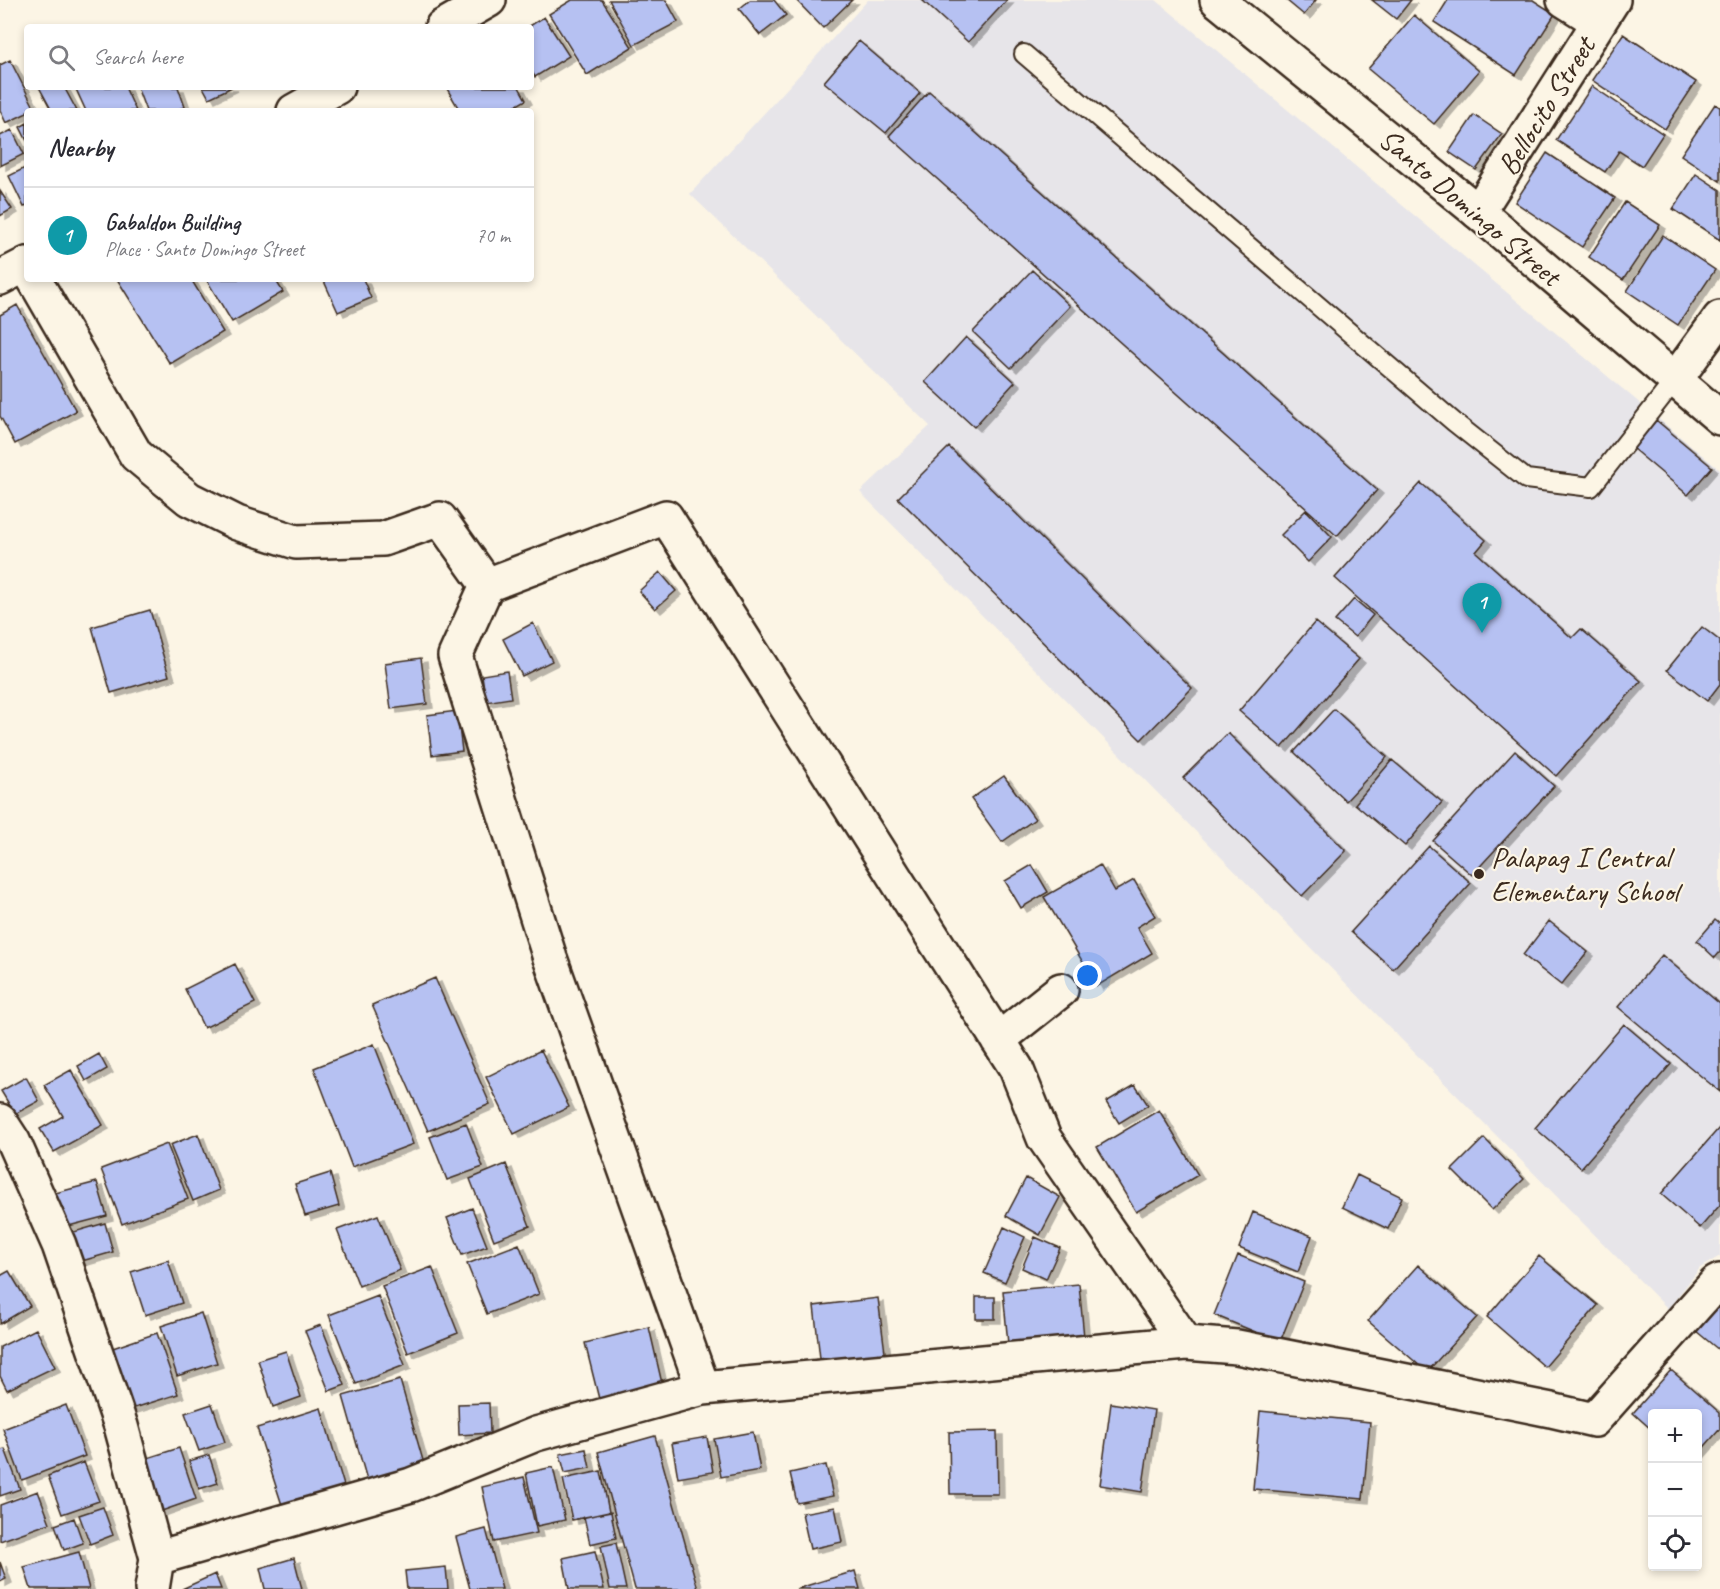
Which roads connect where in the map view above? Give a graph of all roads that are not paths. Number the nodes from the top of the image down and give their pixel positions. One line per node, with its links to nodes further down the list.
1 (489, 0): 5 (street)
2 (1217, 0): 9 (street, Santo Domingo Street)
3 (1564, 0): 4 (street)
4 (1606, 11): 9 (street, Bellocito Street)
5 (447, 24)
6 (1024, 54): 12 (lane)
7 (332, 90): 8 (street)
8 (299, 108)
9 (1478, 212): 12 (street, Santo Domingo Street)
10 (30, 282): 14 (street)
11 (1720, 318): 12 (street)
12 (1675, 380): 13 (street, Santo Domingo Street)
13 (1720, 418)
14 (487, 585): 16 (street); 20 (street)
15 (1061, 990): 16 (street)
16 (998, 1040): 19 (street)
17 (0, 1121): 21 (street)
18 (1720, 1281): 19 (street)
19 (1186, 1343): 20 (street)
20 (703, 1388): 21 (street)
21 (154, 1573)

